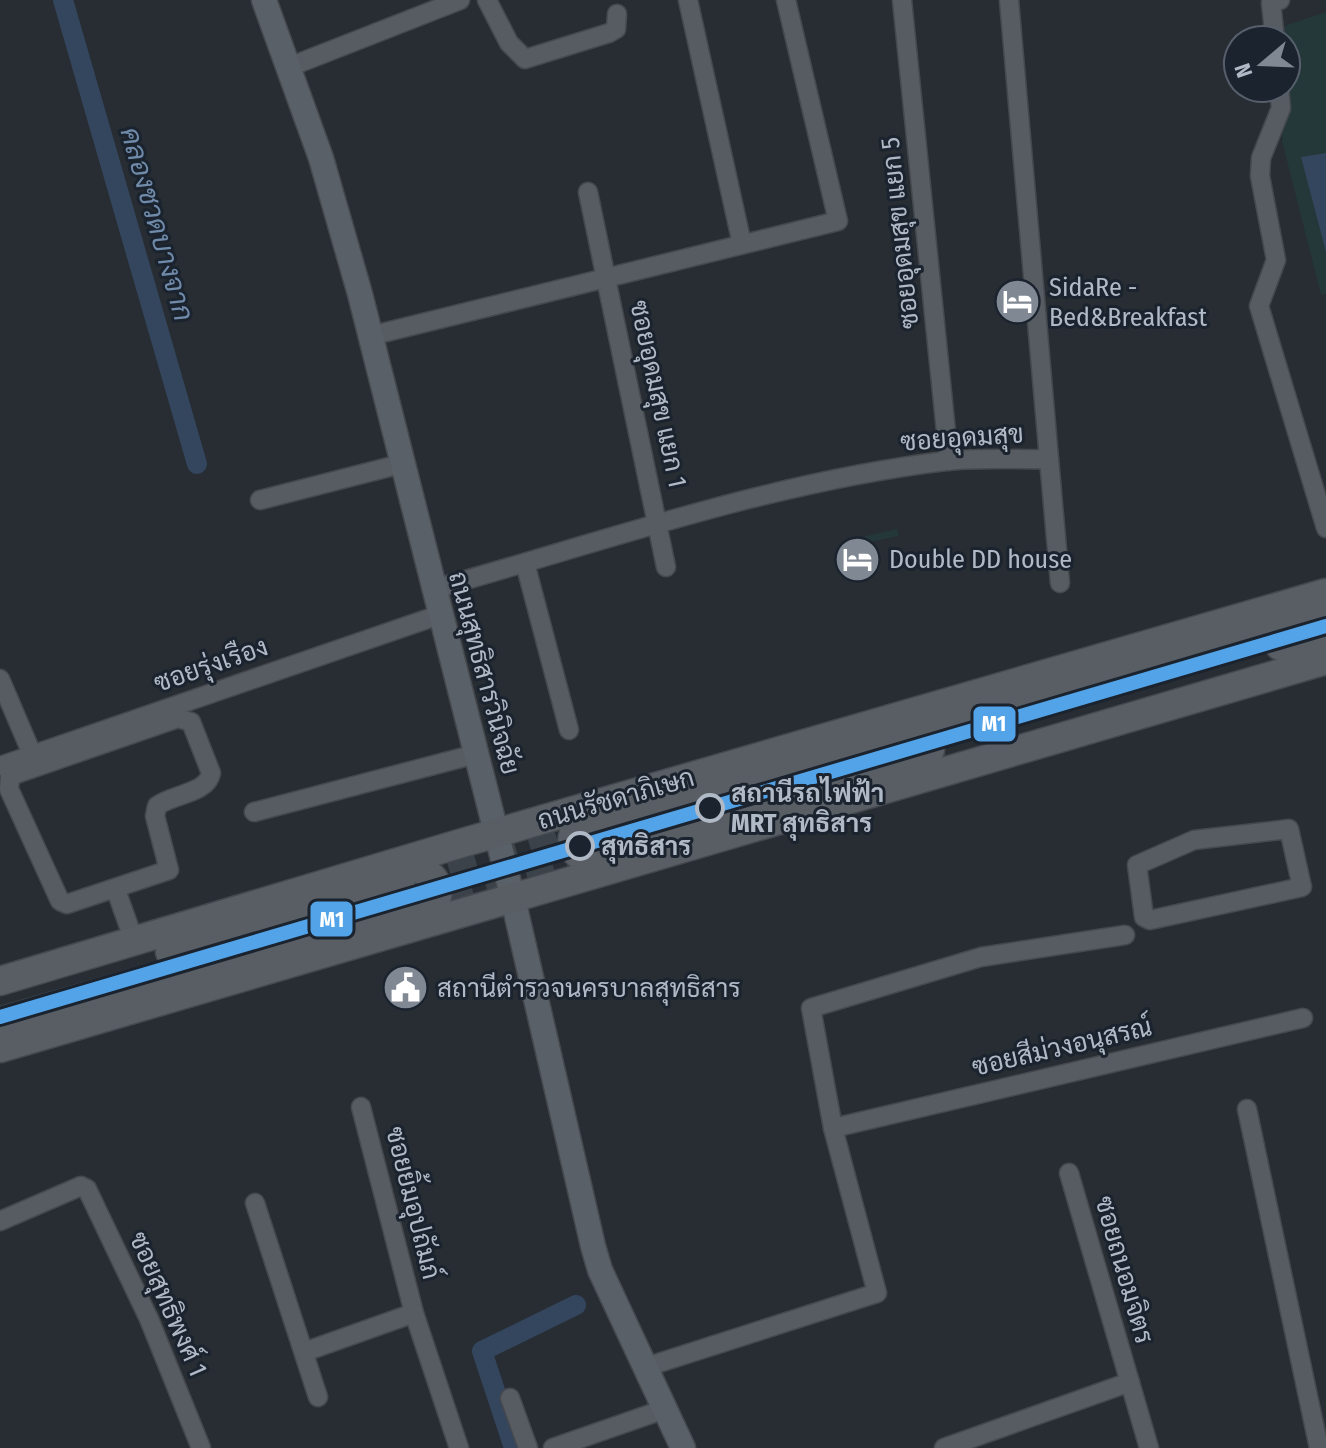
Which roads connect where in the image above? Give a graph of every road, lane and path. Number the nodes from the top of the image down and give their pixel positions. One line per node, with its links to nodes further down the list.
1 (264, 0): 11 (street, ถนนสุทธิสารวินิจฉัย)
2 (460, 0): 11 (street)
3 (487, 0): 9 (street)
4 (688, 0): 14 (street)
5 (786, 0): 14 (street)
6 (902, 0): 18 (street, ซอยอุดมสุข แยก 5)
7 (1009, 0): 17 (street, ซอยอุดมสุข)
8 (1274, 1): 10 (street)
9 (617, 14)
10 (1275, 24)
11 (289, 67): 16 (street, ถนนสุทธิสารวินิจฉัย)
12 (1281, 104): 22 (street)
13 (588, 192): 15 (street, ซอยอุดมสุข แยก 1)
14 (742, 244): 15 (street)
15 (606, 275): 16 (street); 21 (street, ซอยอุดมสุข แยก 1)
16 (370, 336): 19 (street, ถนนสุทธิสารวินิจฉัย)
17 (1049, 459): 18 (street, ซอยอุดมสุข); 25 (street)
18 (949, 461): 21 (street, ซอยอุดมสุข)
19 (401, 464): 20 (street); 26 (street, ถนนสุทธิสารวินิจฉัย)
20 (260, 500)
21 (659, 524): 23 (street, ซอยอุดมสุข); 24 (street, ซอยอุดมสุข แยก 1)
22 (1326, 528)
23 (525, 563): 26 (street, ซอยอุดมสุข); 33 (street)
24 (666, 567)
25 (1060, 583)
26 (434, 589): 29 (street, ถนนสุทธิสารวินิจฉัย)
27 (1326, 593): 40 (main road, ถนนรัชดาภิเษก)
28 (1326, 612): 40 (main road, ถนนรัชดาภิเษก)
29 (439, 615): 34 (street, ซอยรุ่งเรือง); 35 (street, ถนนสุทธิสารวินิจฉัย)
30 (1326, 636): 40 (main road, ถนนรัชดาภิเษก)
31 (1326, 660): 40 (main road, ถนนรัชดาภิเษก)
32 (0, 679): 34 (street)
33 (569, 730)
34 (32, 754): 36 (street, ซอยรุ่งเรือง)
35 (476, 754): 37 (street); 38 (street, ถนนสุทธิสารวินิจฉัย)
36 (0, 766)
37 (254, 812)
38 (497, 833): 40 (main road, ถนนรัชดาภิเษก); 42 (main road, ถนนรัชดาภิเษก); 43 (street, ถนนสุทธิสารวินิจฉัย)
39 (1191, 834): 39 (street)
40 (599, 837): 43 (main road, ถนนรัชดาภิเษก)
41 (116, 890): 41 (street); 45 (street)
42 (406, 893): 43 (main road, ถนนรัชดาภิเษก); 45 (main road, ถนนรัชดาภิเษก); 47 (main road, ถนนรัชดาภิเษก); 49 (main road, ถนนรัชดาภิเษก); 50 (main road, ถนนรัชดาภิเษก)
43 (513, 899): 59 (street, ถนนสุทธิสารวินิจฉัย)
44 (1125, 935): 53 (street)
45 (134, 941): 46 (main road, ถนนรัชดาภิเษก)
46 (0, 981)
47 (0, 1002)
48 (1303, 1018): 53 (street, ซอยสีม่วงอนุสรณ์)
49 (0, 1022)
50 (0, 1048)
51 (361, 1107): 57 (street, ซอยยิ้มอุปถัมภ์)
52 (1247, 1109): 71 (street)
53 (833, 1128): 59 (street)
54 (1069, 1173): 60 (street, ซอยถนอมจิตร)
55 (255, 1203): 58 (street)
56 (0, 1221): 64 (street, ซอยสุทธิพงศ์ 1)
57 (414, 1313): 58 (street, ซอยยิ้มอุปถัมภ์); 65 (street, ซอยยิ้มอุปถัมภ์)
58 (304, 1352): 61 (street)
59 (646, 1367): 63 (street, ถนนสุทธิสารวินิจฉัย)
60 (1130, 1382): 69 (street, ซอยถนอมจิตร); 70 (street, ซอยถนอมจิตร)
61 (318, 1397)
62 (510, 1398): 66 (street)
63 (665, 1409): 67 (street); 68 (street, ถนนสุทธิสารวินิจฉัย)
64 (199, 1447)
65 (459, 1448)
66 (528, 1448)
67 (553, 1448)
68 (683, 1448)
69 (944, 1448)
70 (1149, 1448)
71 (1319, 1448)

